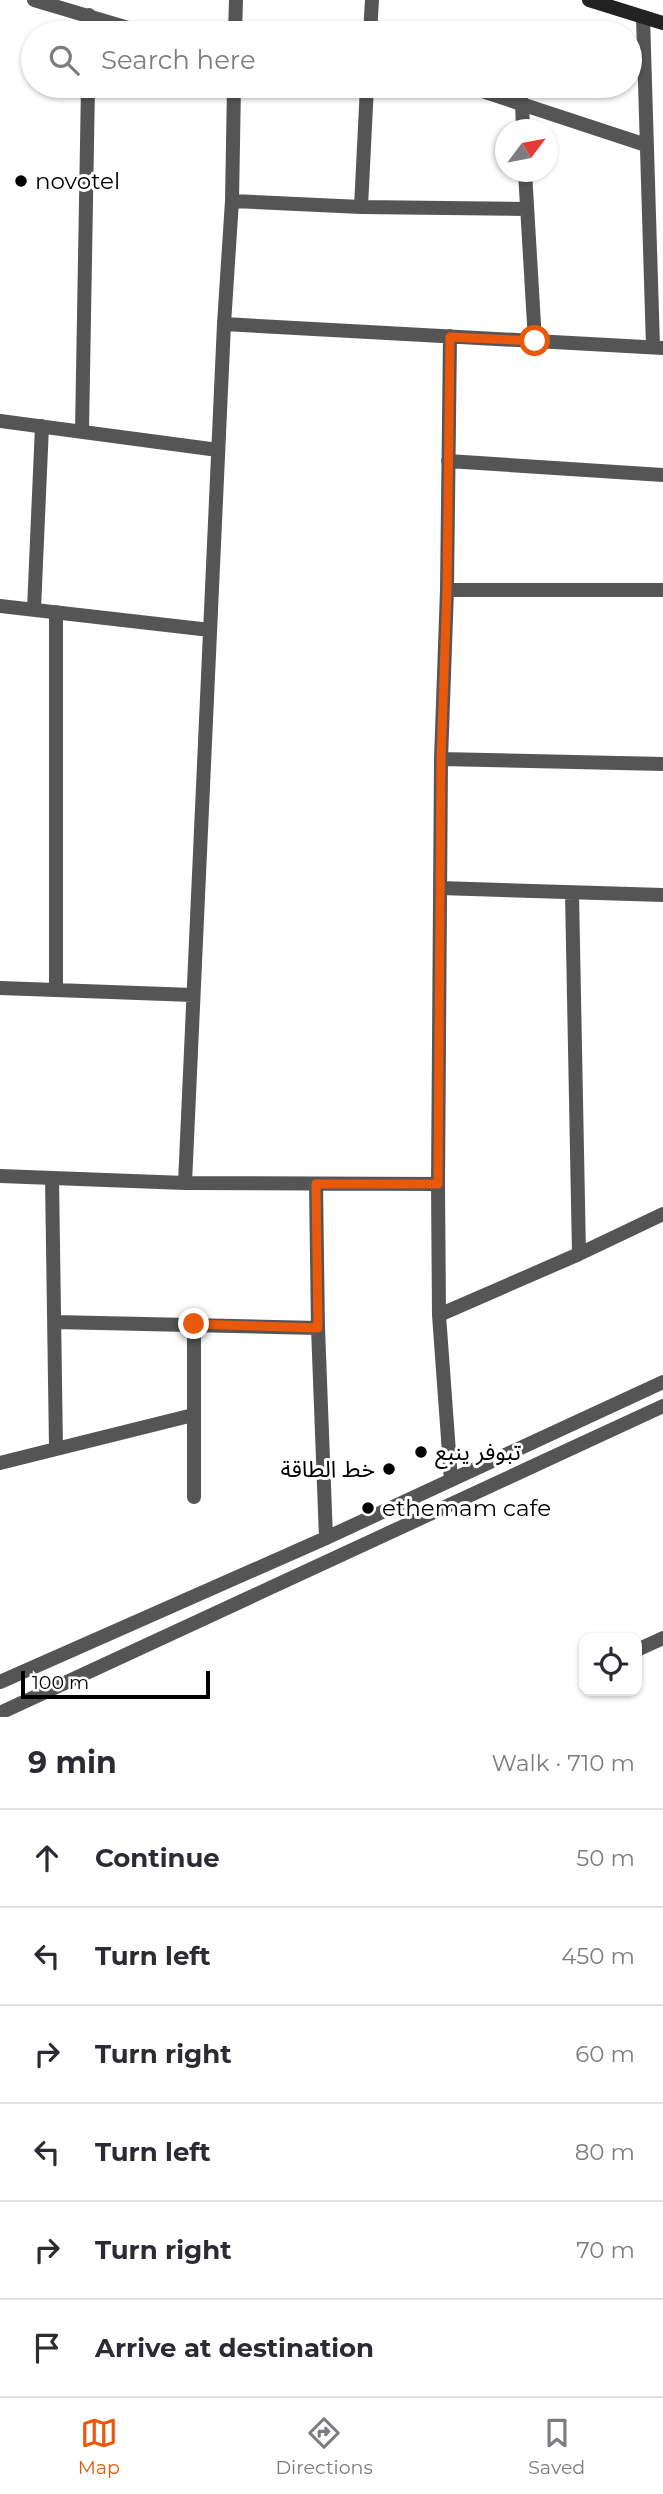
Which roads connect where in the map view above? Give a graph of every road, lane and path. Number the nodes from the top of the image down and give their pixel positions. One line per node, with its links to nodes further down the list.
1 (34, 0): 5 (street)
2 (236, 0): 9 (street)
3 (372, 0): 10 (street)
4 (590, 0): 6 (street)
5 (89, 15): 7 (street); 8 (street)
6 (643, 17): 11 (street); 18 (street)
7 (89, 21)
8 (108, 21)
9 (235, 21)
10 (371, 21)
11 (663, 23)
12 (88, 98): 29 (street)
13 (234, 98): 20 (street)
14 (366, 98): 21 (street)
15 (508, 98): 16 (street)
16 (522, 102): 17 (street); 18 (street)
17 (523, 119)
18 (646, 145): 26 (street)
19 (525, 182): 22 (street)
20 (232, 201): 21 (street); 23 (street)
21 (360, 207): 22 (street)
22 (526, 209): 25 (street)
23 (224, 324): 24 (street); 30 (street)
24 (450, 337): 25 (street); 31 (street)
25 (535, 341): 26 (street)
26 (658, 347)
27 (0, 421): 28 (street)
28 (42, 426): 29 (street); 36 (street)
29 (82, 432): 30 (street)
30 (218, 450): 38 (street)
31 (448, 461): 32 (street); 33 (street)
32 (663, 475)
33 (447, 590): 34 (street); 39 (street)
34 (663, 590)
35 (0, 606): 36 (street)
36 (34, 609): 37 (street)
37 (56, 612): 38 (street); 45 (street)
38 (210, 630): 46 (street)
39 (441, 759): 40 (street); 41 (street)
40 (663, 764)
41 (440, 888): 42 (street); 51 (street)
42 (572, 893): 43 (street); 53 (street)
43 (663, 895)
44 (0, 988): 45 (street)
45 (55, 989): 46 (street)
46 (193, 995): 49 (street)
47 (0, 1176): 48 (street)
48 (52, 1178): 49 (street); 55 (street)
49 (185, 1183): 50 (street)
50 (316, 1184): 51 (street); 57 (street)
51 (438, 1184): 54 (street)
52 (663, 1214): 53 (street)
53 (579, 1254): 54 (street)
54 (439, 1315): 63 (street)
55 (55, 1322): 56 (street); 61 (street)
56 (194, 1324): 57 (street); 60 (street)
57 (318, 1328): 65 (street)
58 (663, 1382): 63 (street)
59 (663, 1406): 69 (street)
60 (193, 1415): 61 (street); 64 (street)
61 (56, 1448): 62 (street)
62 (0, 1463)
63 (451, 1480): 65 (street)
64 (194, 1497)
65 (326, 1538): 68 (street)
66 (663, 1638): 67 (street)
67 (642, 1648)
68 (0, 1682)
69 (0, 1713)

